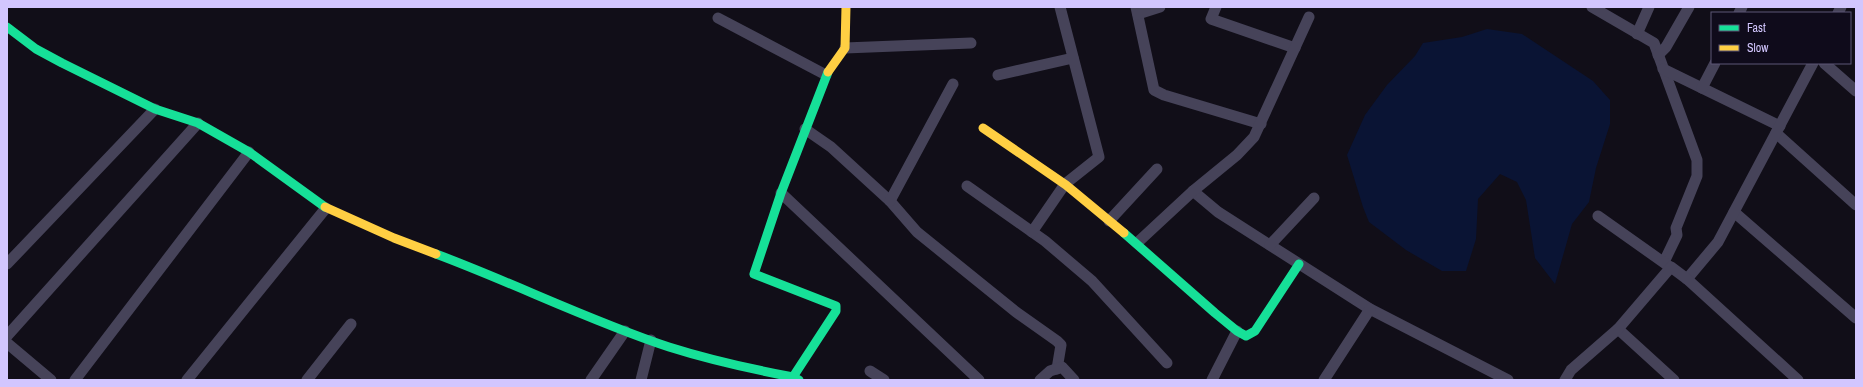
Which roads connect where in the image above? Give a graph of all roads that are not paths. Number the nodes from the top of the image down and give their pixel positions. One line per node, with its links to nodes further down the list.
1 (846, 7): 14 (street)
2 (1060, 7): 17 (street)
3 (1160, 7): 8 (street)
4 (1216, 7): 15 (street)
5 (1592, 7): 12 (street)
6 (1649, 7): 12 (street)
7 (1689, 7): 16 (street)
8 (1137, 11): 29 (street)
9 (1309, 16): 15 (street)
10 (718, 18): 22 (street)
11 (7, 27): 27 (street)
12 (1637, 34): 16 (street)
13 (971, 43): 14 (street)
14 (845, 48): 22 (street)
15 (1295, 48): 29 (street)
16 (1658, 55): 21 (street)
17 (1073, 58): 23 (street); 35 (street)
18 (1714, 64): 25 (street)
19 (1812, 64): 32 (street)
20 (1825, 64): 26 (street)
21 (1663, 69): 25 (street); 51 (street)
22 (826, 75): 31 (street)
23 (998, 75)
24 (953, 84): 40 (street)
25 (1702, 88): 32 (street)
26 (1856, 91)
27 (155, 109): 28 (street); 49 (street)
28 (198, 123): 33 (street); 59 (street)
29 (1261, 124): 38 (street)
30 (983, 128): 35 (street)
31 (805, 129): 37 (street); 40 (street)
32 (1778, 129): 41 (street); 43 (street)
33 (249, 152): 42 (street); 67 (street)
34 (1157, 169): 45 (street)
35 (1065, 184): 45 (street); 46 (street)
36 (967, 186): 46 (street)
37 (781, 192): 65 (street); 73 (street)
38 (1193, 192): 47 (street); 48 (street)
39 (1314, 198): 48 (street)
40 (890, 201): 63 (street)
41 (1856, 205)
42 (326, 208): 57 (street); 68 (street)
43 (1734, 212): 52 (street); 54 (street)
44 (1598, 216): 51 (street)
45 (1109, 221): 47 (street)
46 (1032, 232): 62 (street)
47 (1137, 243): 58 (street)
48 (1270, 245): 50 (street)
49 (7, 264)
50 (1300, 264): 53 (street); 58 (street)
51 (1668, 265): 52 (street); 56 (street)
52 (1687, 279): 81 (street)
53 (1370, 309): 77 (street); 78 (street)
54 (1856, 318)
55 (351, 324): 69 (street)
56 (1618, 329): 79 (street); 80 (street)
57 (625, 331): 60 (street); 70 (street)
58 (1237, 331): 76 (street)
59 (7, 336)
60 (651, 340): 65 (street); 71 (street)
61 (7, 343): 66 (street)
62 (1167, 363)
63 (1057, 369): 74 (street); 75 (street)
64 (870, 370): 72 (street)
65 (794, 379)
66 (51, 380)
67 (75, 380)
68 (187, 380)
69 (307, 380)
70 (591, 380)
71 (641, 380)
72 (884, 380)
73 (979, 380)
74 (1040, 380)
75 (1074, 380)
76 (1212, 380)
77 (1324, 380)
78 (1508, 380)
79 (1565, 380)
80 (1674, 380)
81 (1798, 380)

